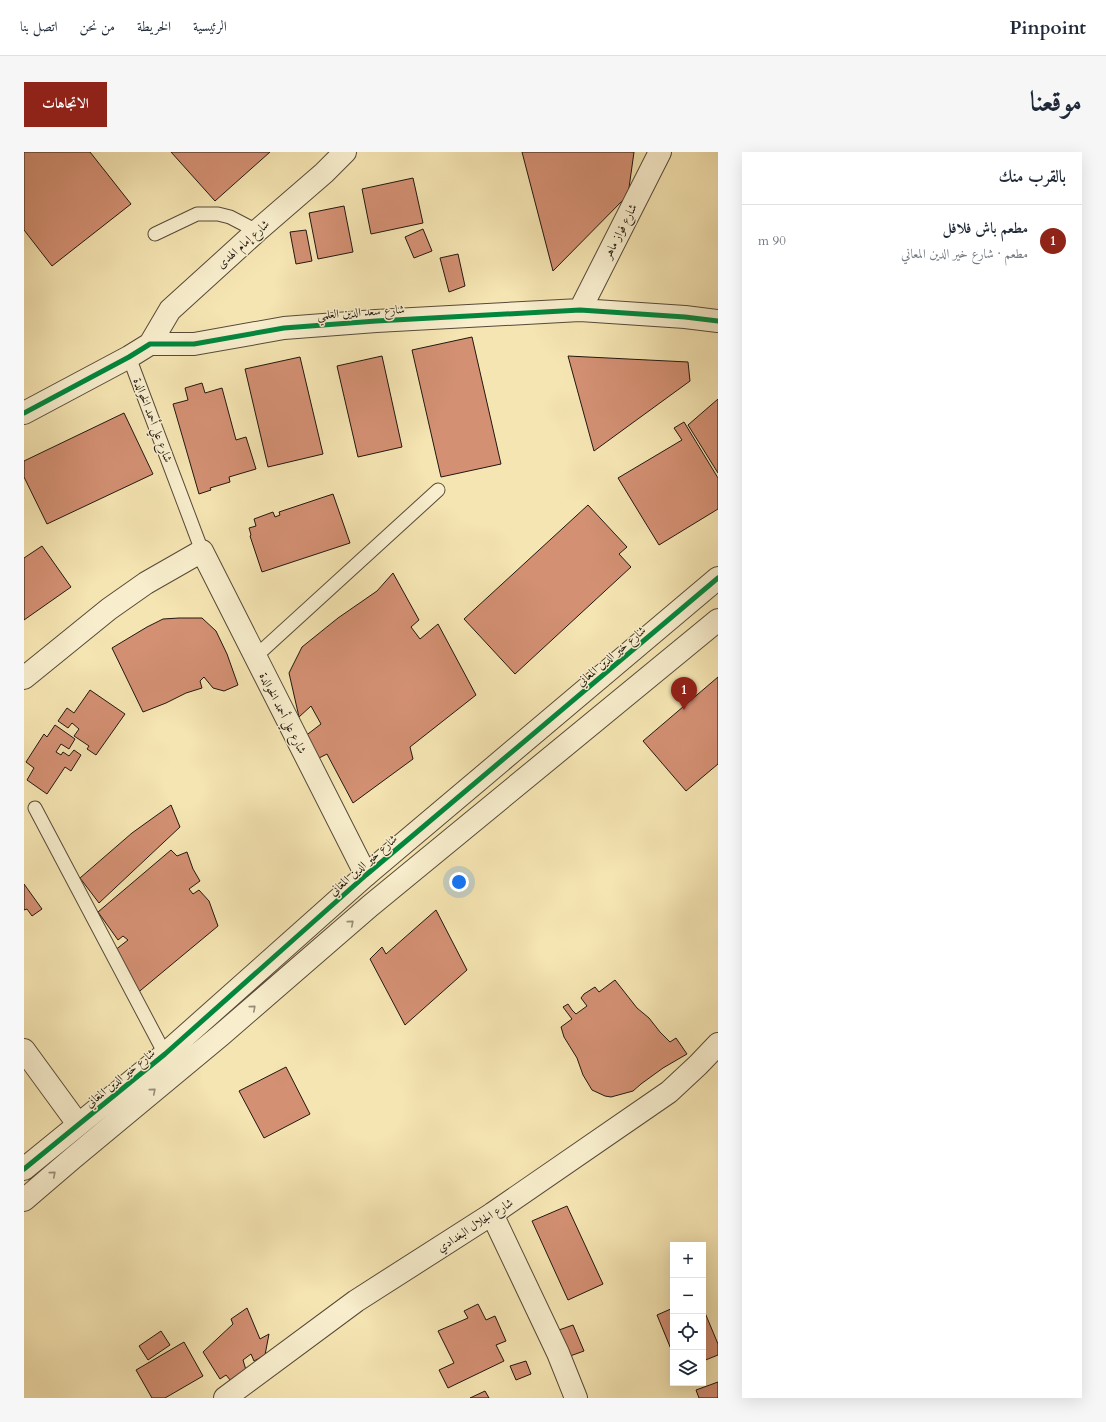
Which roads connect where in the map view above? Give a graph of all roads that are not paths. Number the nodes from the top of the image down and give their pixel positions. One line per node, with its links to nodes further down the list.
1 (345, 152): 3 (street, شارع إمام الهدى)
2 (660, 152): 5 (street, شارع فواز ماهر)
3 (257, 231): 4 (lane); 7 (street, شارع إمام الهدى)
4 (155, 234)
5 (580, 310): 6 (street, شارع سعد الدين العلمي); 7 (street, شارع سعد الدين العلمي)
6 (718, 321)
7 (150, 344): 8 (street)
8 (129, 357): 9 (street); 11 (lane, شارع علي أحمد الخوالدة)
9 (24, 413)
10 (438, 490): 14 (lane)
11 (202, 551): 14 (street, شارع علي أحمد الخوالدة); 15 (street)
12 (718, 578): 17 (street, شارع خير الدين المعاني)
13 (718, 620): 23 (street, one-way to 13)
14 (255, 657): 17 (street, شارع علي أحمد الخوالدة)
15 (24, 678)
16 (35, 808): 20 (lane)
17 (366, 875): 20 (street, شارع خير الدين المعاني)
18 (718, 1044): 24 (street, شارع الجلال البغدادي)
19 (24, 1050): 21 (street)
20 (165, 1054): 21 (street, شارع خير الدين المعاني)
21 (78, 1124): 22 (street, شارع خير الدين المعاني)
22 (24, 1169)
23 (24, 1200)
24 (492, 1214): 25 (street, شارع الجلال البغدادي); 26 (street)
25 (225, 1398)
26 (576, 1398)

